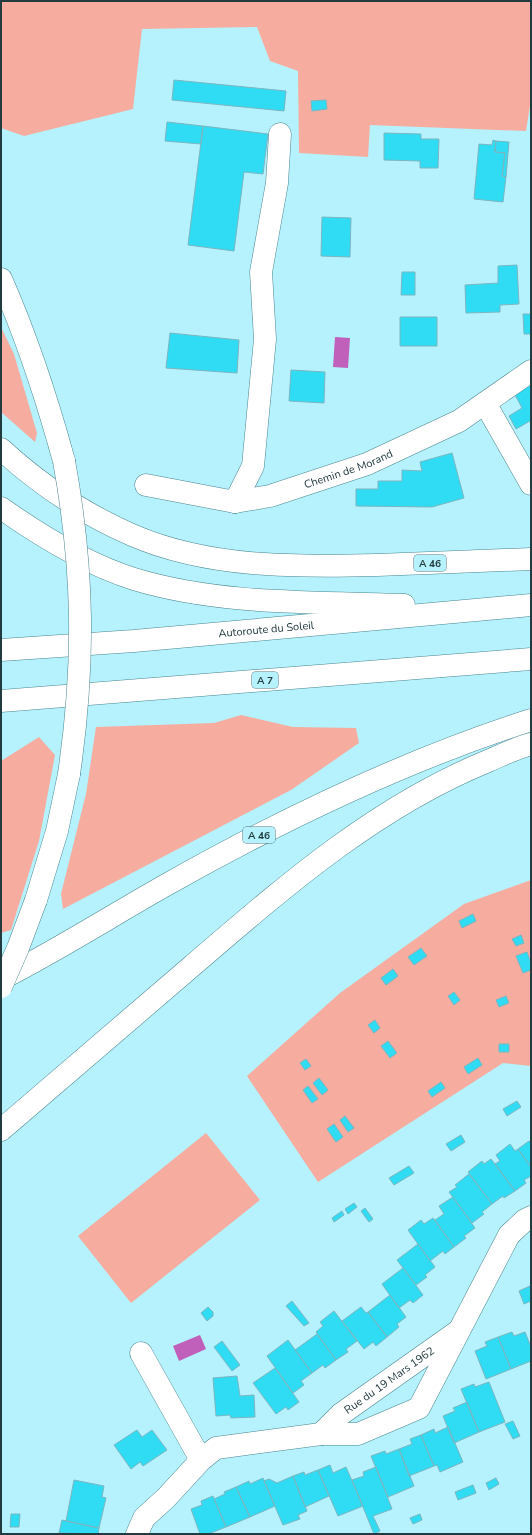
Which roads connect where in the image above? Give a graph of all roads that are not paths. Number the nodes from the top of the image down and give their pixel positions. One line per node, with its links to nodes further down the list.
1 (280, 134): 8 (main road)
2 (1, 279): 19 (main road, bridge)
3 (531, 371): 4 (main road, Chemin de Morand)
4 (485, 403): 6 (main road); 8 (main road, Chemin de Morand)
5 (1, 449): 10 (main road, A 46)
6 (531, 484)
7 (146, 485): 8 (main road, Chemin de Morand)
8 (235, 502)
9 (1, 508): 12 (main road)
10 (531, 559)
11 (531, 605): 12 (main road, Autoroute du Soleil)
12 (504, 608): 13 (main road, Autoroute du Soleil)
13 (1, 650)
14 (531, 659): 15 (main road, A 7)
15 (1, 701)
16 (531, 720): 18 (main road, A 46)
17 (531, 744): 20 (main road)
18 (1, 979)
19 (1, 987)
20 (1, 1130)
21 (531, 1217): 22 (main road, Rue du 19 Mars 1962)
22 (461, 1329): 24 (main road, Rue du 19 Mars 1962); 24 (main road, Rue du 19 Mars 1962)
23 (141, 1353): 25 (main road)
24 (321, 1434): 25 (main road, Rue du 19 Mars 1962)
25 (201, 1460): 26 (main road, Rue du 19 Mars 1962)
26 (137, 1534)

